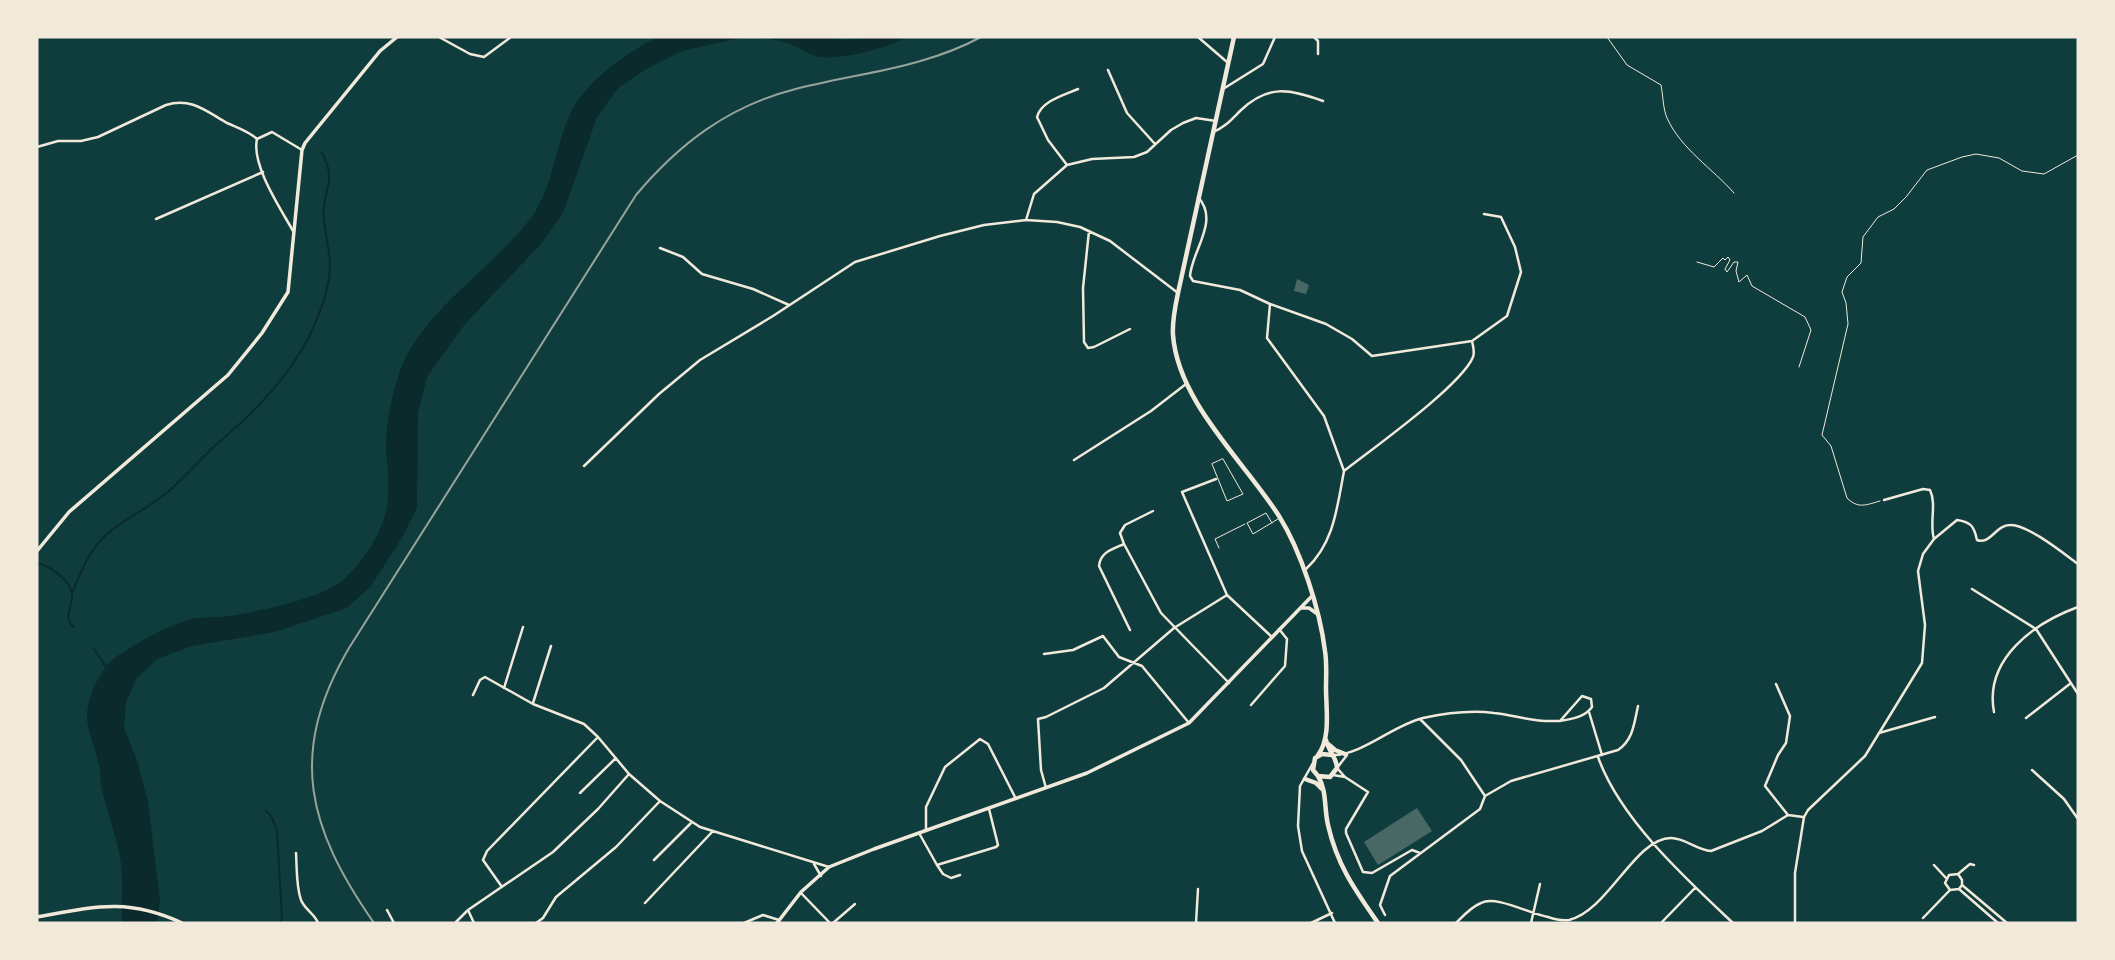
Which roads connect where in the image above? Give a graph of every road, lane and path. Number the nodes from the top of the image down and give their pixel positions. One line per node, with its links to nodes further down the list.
1 (397, 37): 20 (street)
2 (439, 37): 3 (street)
3 (511, 37)
4 (1198, 37): 10 (street)
5 (1234, 37): 10 (main road)
6 (1275, 37): 13 (street)
7 (1314, 37): 9 (street)
8 (1607, 37): 24 (path)
9 (1318, 54)
10 (1229, 64): 13 (main road)
11 (1108, 70): 18 (street)
12 (1078, 89): 22 (street)
13 (1223, 89): 15 (main road)
14 (1323, 101): 16 (street)
15 (1216, 121): 16 (main road); 18 (street)
16 (1213, 132): 25 (main road)
17 (257, 139): 19 (street); 20 (street); 23 (street)
18 (1155, 144): 22 (street)
19 (37, 147)
20 (302, 150): 30 (street)
21 (2078, 155): 44 (path)
22 (1067, 165): 28 (street)
23 (263, 172): 27 (street); 30 (street)
24 (1734, 193)
25 (1198, 197): 33 (main road); 34 (street)
26 (1484, 214): 37 (street)
27 (156, 219)
28 (1026, 220): 29 (street); 35 (street)
29 (1089, 231): 33 (street); 36 (street)
30 (294, 233): 52 (street)
31 (660, 248): 35 (street)
32 (1698, 262): 38 (path)
33 (1178, 293): 39 (main road)
34 (1270, 304): 37 (street); 42 (street)
35 (789, 305): 41 (street)
36 (1130, 329)
37 (1472, 341): 42 (street)
38 (1799, 367)
39 (1186, 384): 40 (street); 46 (main road)
40 (1074, 460)
41 (583, 466)
42 (1344, 471): 54 (street)
43 (1216, 479): 43 (lane); 56 (street)
44 (1884, 500): 49 (street)
45 (1153, 511): 50 (street)
46 (1280, 518): 48 (lane); 54 (main road)
47 (1247, 523): 48 (lane); 48 (lane); 51 (lane)
48 (1272, 523)
49 (1934, 539): 53 (street); 86 (street)
50 (1124, 544): 62 (street); 65 (street)
51 (1219, 548)
52 (37, 551)
53 (2078, 564)
54 (1303, 572): 57 (main road)
55 (1972, 589): 64 (street)
56 (1227, 595): 62 (street); 66 (street)
57 (1312, 595): 59 (street); 60 (main road)
58 (2078, 607): 64 (street)
59 (1299, 608): 60 (street); 63 (street)
60 (1317, 614): 88 (main road)
61 (523, 627): 73 (street)
62 (1174, 628): 69 (street); 70 (street)
63 (1279, 629): 66 (street); 77 (street)
64 (2036, 629): 71 (street); 80 (street)
65 (1130, 630)
66 (1272, 637): 70 (street)
67 (551, 646): 76 (street)
68 (1044, 654): 69 (street)
69 (1136, 662): 85 (street); 102 (street)
70 (1229, 683): 85 (street)
71 (2071, 683): 74 (street); 82 (street)
72 (1776, 684): 109 (street)
73 (504, 688): 75 (street); 76 (street)
74 (2078, 694)
75 (473, 695)
76 (533, 704): 87 (street)
77 (1251, 705)
78 (1638, 706): 92 (street)
79 (1589, 712): 84 (street); 84 (street); 92 (street)
80 (1994, 712)
81 (1935, 717): 86 (street)
82 (2026, 718)
83 (1420, 719): 84 (street); 89 (street); 105 (street)
84 (1560, 721)
85 (1189, 723): 102 (street)
86 (1879, 733): 110 (street)
87 (598, 737): 93 (street); 132 (street)
88 (1326, 741): 89 (main road); 90 (main road); 91 (main road)
89 (1347, 753): 91 (street); 95 (street)
90 (1318, 755): 91 (main road); 94 (main road)
91 (1332, 755): 95 (main road)
92 (1600, 756): 105 (street); 116 (street)
93 (615, 758): 97 (street); 104 (street)
94 (1313, 762): 99 (main road); 101 (street)
95 (1337, 768): 98 (main road); 100 (street)
96 (2032, 770): 111 (street)
97 (629, 774): 107 (street); 132 (street)
98 (1333, 775): 99 (main road); 100 (street); 103 (main road)
99 (1318, 776): 101 (street); 103 (main road)
100 (1345, 777): 118 (street)
101 (1303, 780): 103 (main road); 142 (street)
102 (1046, 789): 106 (street)
103 (1324, 792): 159 (main road)
104 (580, 793)
105 (1485, 796): 118 (street)
106 (1016, 799): 108 (street); 114 (street)
107 (660, 802): 112 (street); 153 (street)
108 (989, 809): 114 (street); 121 (street)
109 (1788, 815): 110 (street); 116 (street)
110 (1804, 817): 164 (street)
111 (2078, 820)
112 (692, 822): 113 (street); 119 (street)
113 (713, 831): 120 (street); 138 (street)
114 (926, 831): 115 (street)
115 (919, 833): 121 (street); 124 (street)
116 (1654, 842): 134 (street); 144 (street)
117 (296, 853): 149 (street)
118 (1420, 853): 143 (street)
119 (654, 860)
120 (814, 864): 124 (street); 129 (street)
121 (937, 865): 126 (street)
122 (1934, 865): 125 (street)
123 (1974, 865): 128 (street)
124 (830, 867): 129 (street)
125 (1940, 871): 127 (street); 130 (street)
126 (960, 875)
127 (1949, 875): 128 (street); 130 (street)
128 (1959, 875): 133 (street)
129 (821, 876): 137 (street)
130 (1946, 878): 135 (street)
131 (1540, 884): 144 (street)
132 (502, 887): 140 (street)
133 (1960, 887): 135 (street); 165 (street); 166 (street)
134 (1696, 888): 162 (street); 163 (street)
135 (1948, 888): 146 (street)
136 (1198, 890): 156 (street)
137 (801, 892): 147 (street); 155 (street)
138 (645, 902)
139 (855, 904): 155 (street)
140 (468, 909): 151 (street); 152 (street)
141 (387, 910): 150 (street)
142 (1332, 913): 157 (street); 158 (street)
143 (1385, 915)
144 (1534, 915): 160 (street); 161 (street)
145 (37, 918): 148 (street)
146 (1923, 918)
147 (778, 921): 154 (street)
148 (182, 923)
149 (318, 923)
150 (394, 923)
151 (455, 923)
152 (474, 923)
153 (536, 923)
154 (744, 923)
155 (832, 923)
156 (1196, 923)
157 (1311, 923)
158 (1335, 923)
159 (1378, 923)
160 (1456, 923)
161 (1531, 923)
162 (1661, 923)
163 (1733, 923)
164 (1795, 923)
165 (1998, 923)
166 (2007, 923)

